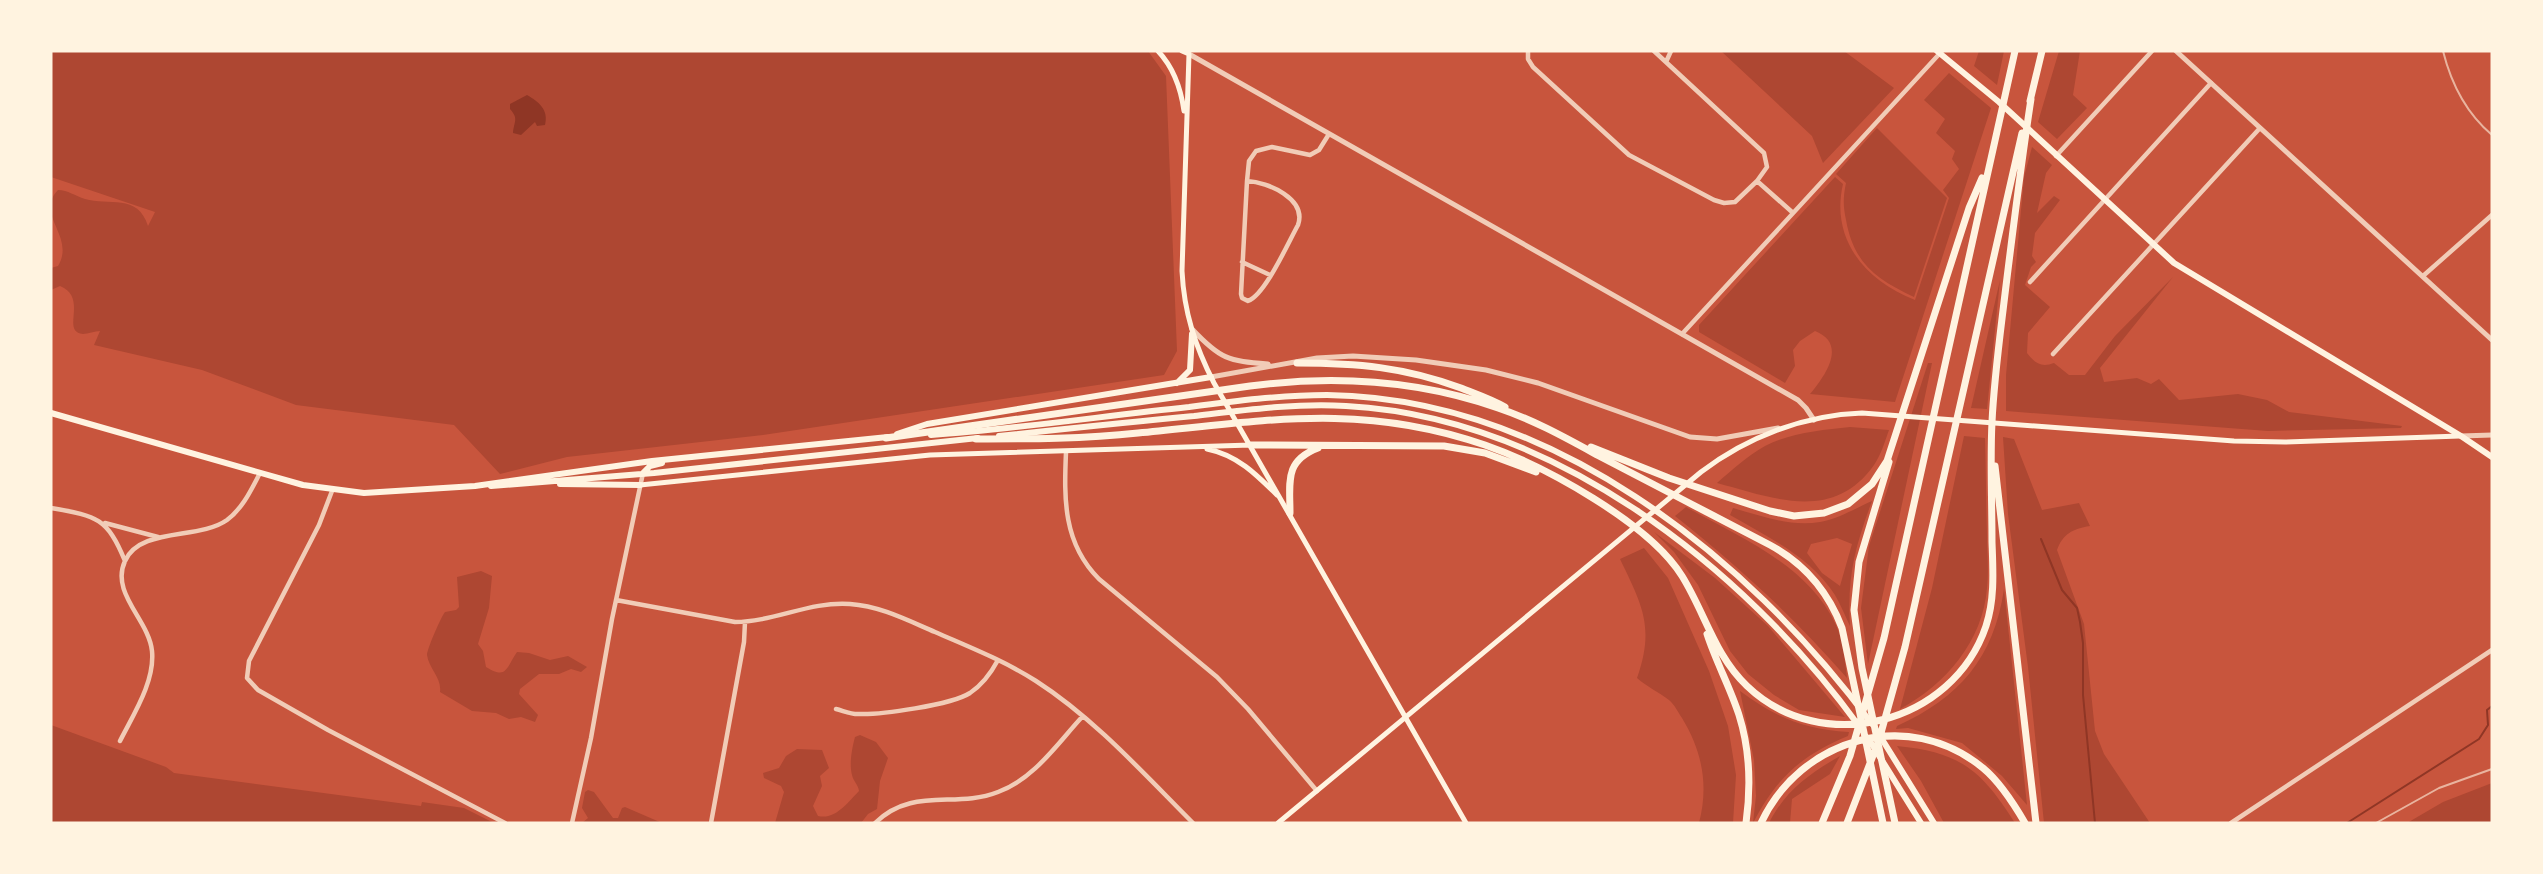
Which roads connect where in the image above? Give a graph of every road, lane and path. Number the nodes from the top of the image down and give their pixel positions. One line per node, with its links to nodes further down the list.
1 (1158, 51): 16 (main road)
2 (1182, 51): 11 (main road)
3 (1528, 51): 21 (street)
4 (1654, 51): 12 (street)
5 (1671, 51): 12 (street)
6 (1940, 51): 17 (main road); 23 (street)
7 (2015, 51): 18 (highway)
8 (2042, 51): 19 (highway)
9 (2152, 51): 17 (street)
10 (2176, 51): 13 (street)
11 (1189, 53): 15 (street); 16 (main road)
12 (1666, 62): 21 (street)
13 (2211, 83): 14 (street); 22 (street)
14 (2260, 128): 25 (street); 28 (street)
15 (1329, 134): 20 (street); 32 (street)
16 (1186, 142): 30 (main road)
17 (2056, 156): 22 (main road)
18 (1989, 162): 48 (highway); 88 (highway)
19 (2017, 167): 49 (highway); 89 (highway)
20 (1247, 181): 26 (street); 27 (street)
21 (1757, 181): 23 (street)
22 (2105, 200): 25 (main road); 29 (street)
23 (1792, 212): 32 (street)
24 (2492, 215): 28 (street)
25 (2153, 245): 34 (street); 44 (main road)
26 (1241, 262): 27 (street); 27 (street)
27 (1270, 275)
28 (2423, 276): 33 (street)
29 (2030, 282)
30 (1189, 326): 31 (main road); 36 (street)
31 (1192, 334): 37 (main road); 38 (main road)
32 (1682, 334): 41 (street)
33 (2492, 340)
34 (2053, 354)
35 (1297, 363): 36 (street); 40 (highway); 42 (street)
36 (1278, 365): 37 (street)
37 (1213, 380): 38 (main road); 50 (main road)
38 (1176, 384): 45 (main road)
39 (51, 413): 56 (main road)
40 (1527, 419): 45 (highway); 47 (highway)
41 (1814, 420): 42 (main road); 44 (main road)
42 (1789, 427): 76 (main road)
43 (2492, 435): 44 (street)
44 (2461, 436): 55 (main road)
45 (886, 438): 54 (main road); 93 (main road)
46 (976, 439): 57 (main road); 58 (highway); 92 (main road)
47 (1571, 439): 48 (highway); 90 (highway)
48 (1894, 441): 91 (highway)
49 (1991, 443): 69 (highway); 95 (highway)
50 (1251, 445): 51 (highway); 52 (main road); 63 (main road)
51 (1323, 446): 58 (highway); 65 (highway)
52 (1197, 447): 53 (main road); 63 (main road)
53 (1066, 452): 60 (main road); 78 (street)
54 (699, 455): 57 (main road); 61 (main road)
55 (2492, 457)
56 (260, 472): 62 (main road); 67 (street)
57 (643, 473): 59 (main road); 60 (street)
58 (1559, 480): 69 (highway)
59 (541, 483): 60 (main road); 61 (main road)
60 (640, 485): 70 (street)
61 (475, 486): 62 (main road)
62 (332, 491): 79 (street)
63 (1283, 501): 65 (main road)
64 (51, 508): 66 (street)
65 (1290, 513): 76 (main road)
66 (102, 522): 67 (street); 68 (street)
67 (162, 537): 68 (street)
68 (125, 561): 77 (street)
69 (1694, 597): 86 (highway)
70 (615, 600): 71 (street); 80 (street)
71 (745, 622): 73 (street); 81 (street)
72 (2492, 650): 96 (street)
73 (998, 660): 74 (street); 75 (street)
74 (836, 709)
75 (1082, 717): 82 (street); 83 (street)
76 (1405, 719): 78 (main road); 85 (main road)
77 (120, 741)
78 (1317, 791): 84 (main road)
79 (505, 823)
80 (572, 823)
81 (711, 823)
82 (875, 823)
83 (1194, 823)
84 (1278, 823)
85 (1466, 823)
86 (1746, 823)
87 (1761, 823): 94 (highway)
88 (1822, 823)
89 (1847, 823)
90 (1883, 823)
91 (1895, 823)
92 (1921, 823)
93 (1934, 823)
94 (2025, 823)
95 (2036, 823)
96 (2231, 823)

